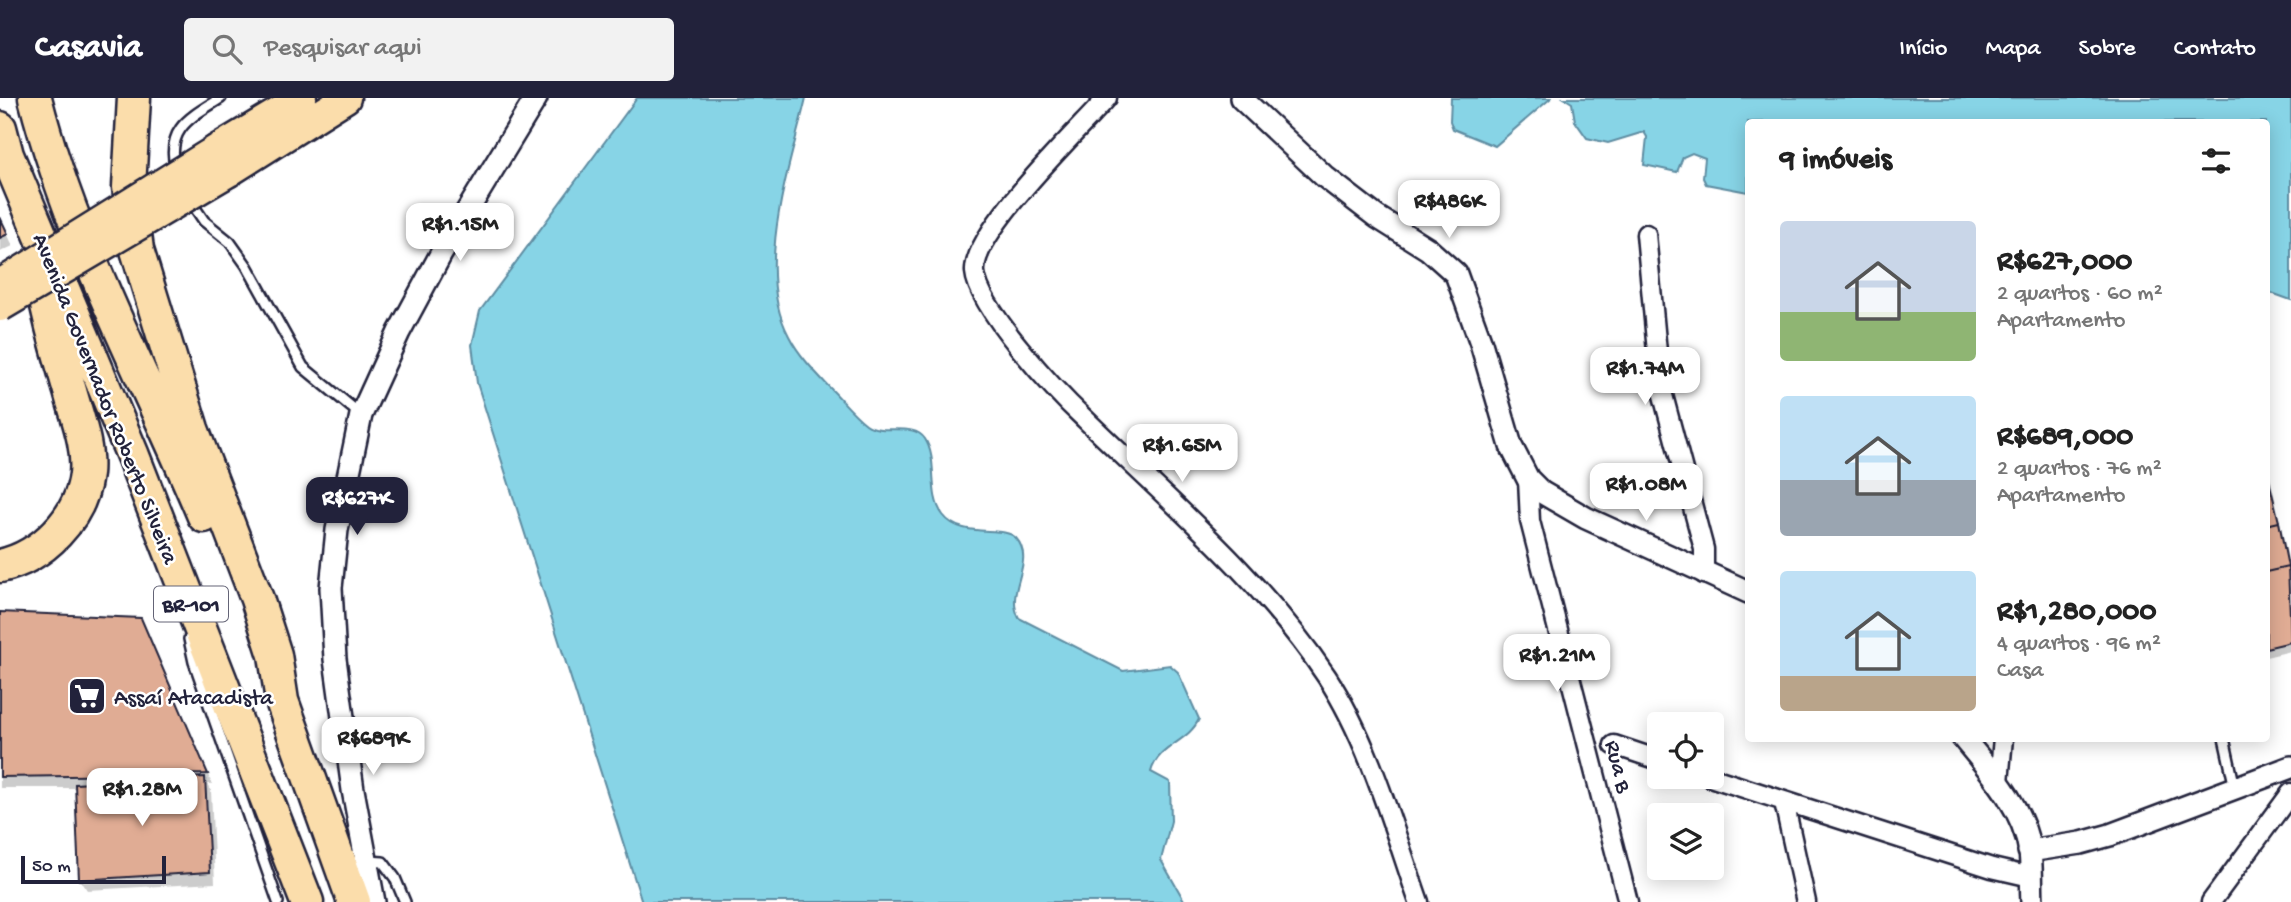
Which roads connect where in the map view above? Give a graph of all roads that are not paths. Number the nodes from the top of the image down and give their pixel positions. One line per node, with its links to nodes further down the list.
1 (35, 98): 21 (highway)
2 (134, 98): 21 (highway, BR-101)
3 (221, 98): 15 (lane)
4 (302, 98): 10 (main road)
5 (346, 98): 10 (main road)
6 (536, 98): 15 (street)
7 (1107, 98): 41 (street)
8 (1241, 98): 16 (street)
9 (2, 143): 11 (highway, Avenida Governador Roberto Silveira / BR-101)
10 (223, 160): 13 (main road, bridge); 14 (main road, bridge)
11 (34, 221): 17 (highway, Avenida Governador Roberto Silveira / BR-101); 18 (highway)
12 (1646, 234): 19 (street)
13 (0, 284)
14 (0, 307)
15 (361, 415): 34 (street)
16 (1528, 479): 19 (street); 42 (street, Rua B)
17 (170, 548): 36 (lane); 37 (highway, Avenida Governador Roberto Silveira / BR-101)
18 (0, 566)
19 (1704, 573): 20 (street)
20 (1745, 591)
21 (282, 701): 38 (highway, BR-101)
22 (1966, 742): 29 (street)
23 (2003, 742): 29 (street)
24 (2225, 742): 30 (lane)
25 (1614, 745): 26 (street)
26 (1647, 756)
27 (2291, 767): 30 (street)
28 (1724, 782): 32 (street)
29 (1998, 782): 33 (street)
30 (2235, 789): 33 (street)
31 (2291, 793): 45 (street)
32 (1784, 802): 35 (street); 43 (street)
33 (2029, 851): 35 (street)
34 (366, 860): 39 (street); 40 (lane)
35 (2031, 877): 44 (street)
36 (278, 902)
37 (307, 902)
38 (354, 902)
39 (374, 902)
40 (405, 902)
41 (1419, 902)
42 (1628, 902)
43 (1806, 902)
44 (2032, 902)
45 (2211, 902)

